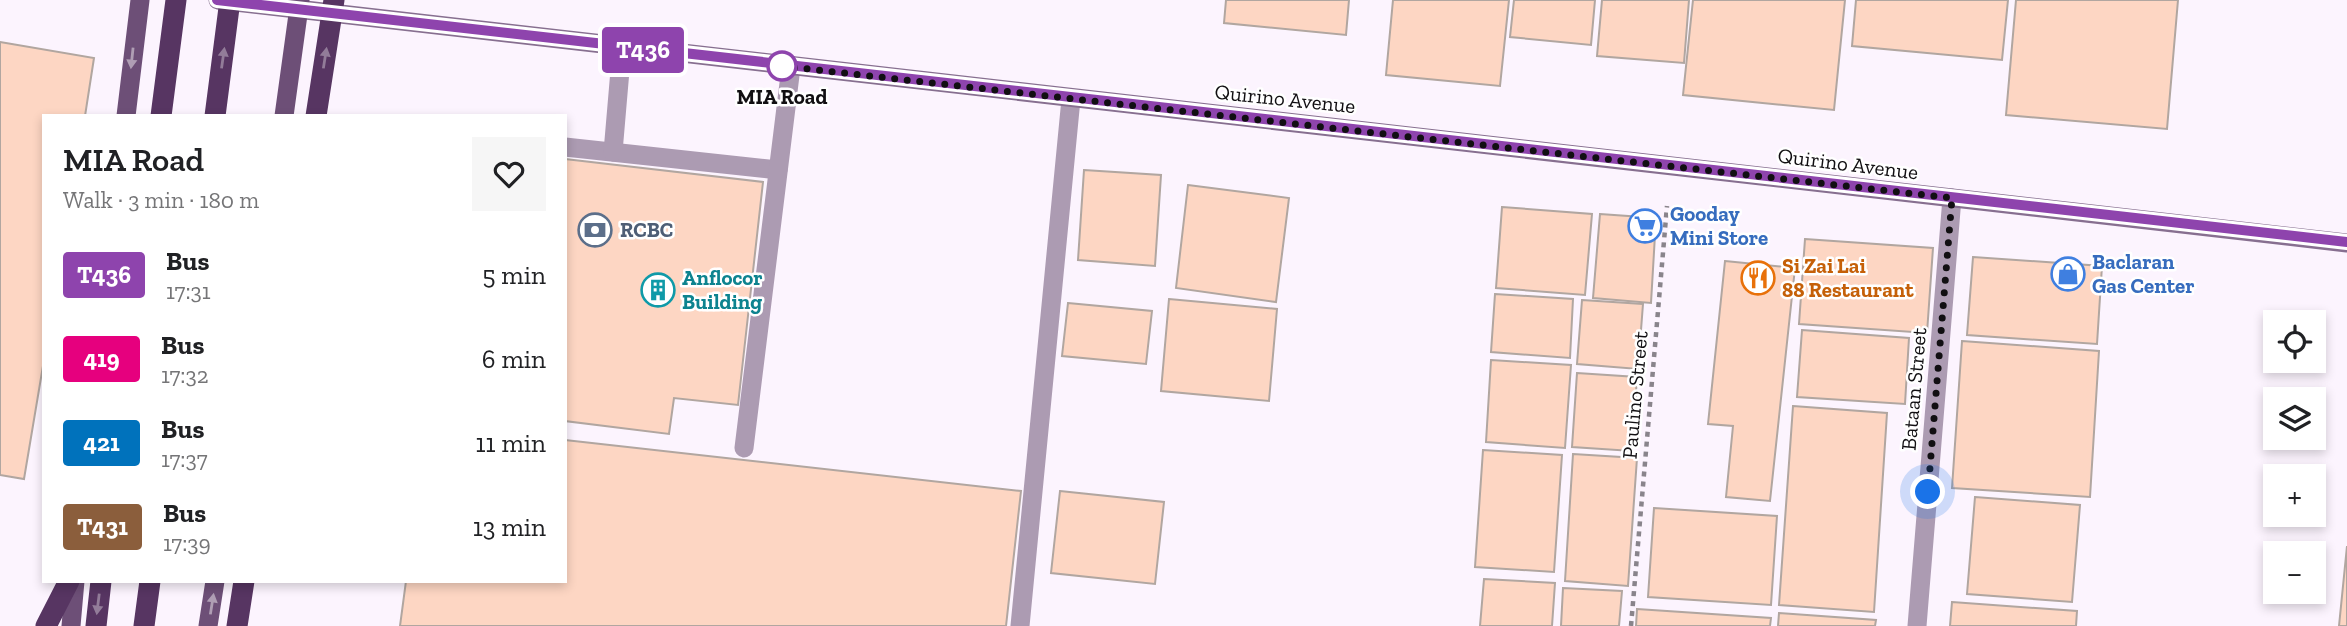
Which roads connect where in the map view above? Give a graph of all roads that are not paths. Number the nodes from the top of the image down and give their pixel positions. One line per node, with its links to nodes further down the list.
1 (139, 0): 10 (main road, one-way to 10)
2 (176, 0): 11 (highway)
3 (218, 0): 6 (main road, Quirino Avenue)
4 (230, 0): 12 (highway, one-way to 4, bridge)
5 (334, 0): 14 (highway, one-way to 5, bridge)
6 (300, 5): 7 (main road, Quirino Avenue); 13 (main road)
7 (622, 47): 8 (main road, Quirino Avenue); 16 (street)
8 (791, 67): 9 (main road, Quirino Avenue); 17 (street)
9 (1071, 99): 18 (main road, Quirino Avenue); 33 (street)
10 (126, 114)
11 (161, 114)
12 (215, 114)
13 (284, 114)
14 (316, 114)
15 (567, 147): 16 (street)
16 (612, 152): 17 (street)
17 (778, 170): 20 (street)
18 (1952, 198): 19 (main road, Quirino Avenue); 34 (street, Bataan Street)
19 (2347, 243)
20 (744, 448)
21 (68, 583): 27 (highway)
22 (75, 583): 28 (main road)
23 (101, 583): 29 (highway, one-way to 29)
24 (150, 583): 30 (highway)
25 (215, 583): 31 (main road, one-way to 25)
26 (244, 583): 32 (highway)
27 (46, 626)
28 (71, 626)
29 (96, 626)
30 (144, 626)
31 (208, 626)
32 (237, 626)
33 (1020, 626)
34 (1917, 626)

